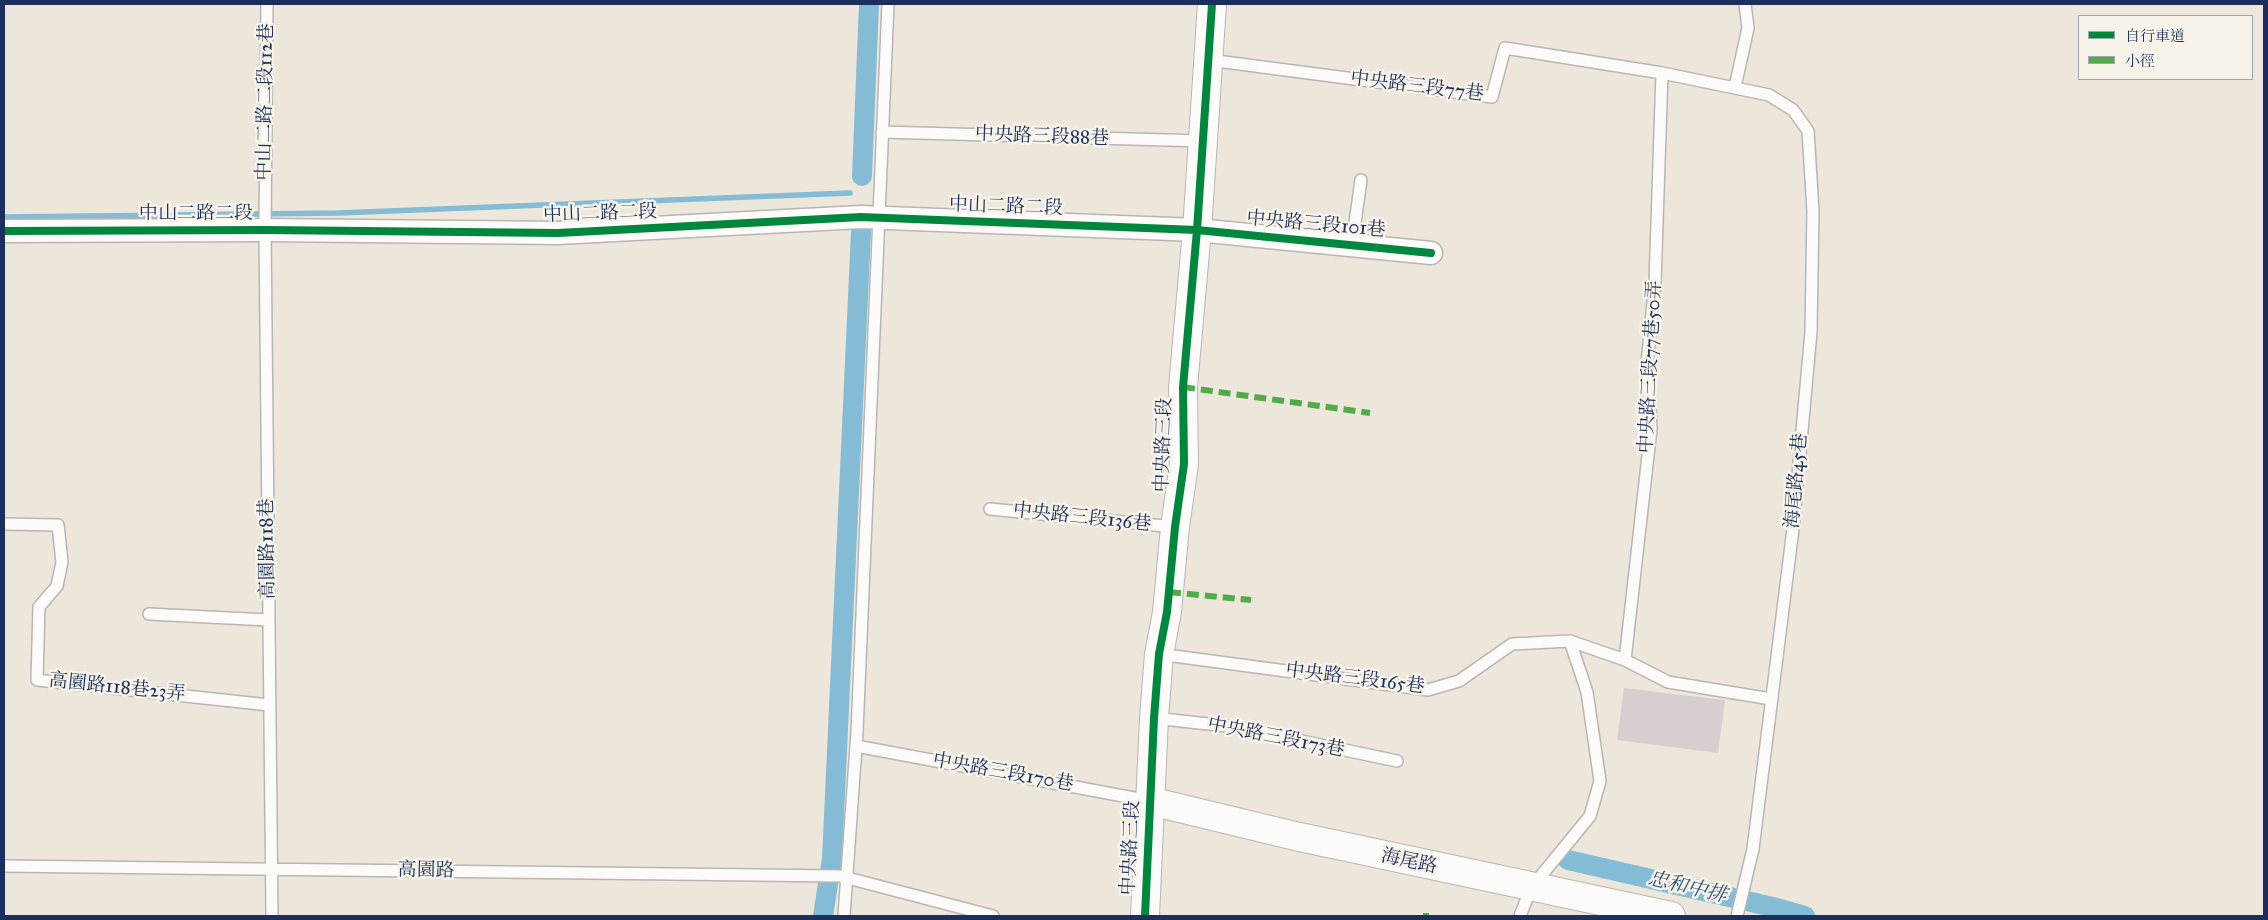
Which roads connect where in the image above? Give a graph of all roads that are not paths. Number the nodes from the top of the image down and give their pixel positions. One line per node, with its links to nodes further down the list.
1 (267, 4): 12 (lane, 中山二路二段112巷)
2 (888, 4): 8 (lane)
3 (1212, 4): 5 (street, 中央路三段)
4 (1744, 4): 7 (lane)
5 (1209, 60): 6 (lane, 中央路三段77巷); 9 (street, 中央路三段)
6 (1662, 73): 7 (lane, 中央路三段77巷); 24 (lane, 中央路三段77巷50弄)
7 (1735, 87): 25 (lane, 海尾路45巷)
8 (882, 132): 9 (lane, 中央路三段88巷); 11 (lane)
9 (1203, 141): 13 (street, 中央路三段)
10 (1361, 180): 15 (lane)
11 (877, 218): 12 (street, 中山二路二段); 13 (street, 中山二路二段); 28 (lane)
12 (264, 230): 14 (street, 中山二路二段); 21 (lane, 高園路118巷)
13 (1197, 230): 15 (street, 中央路三段101巷); 19 (street, 中央路三段)
14 (4, 231)
15 (1352, 244): 16 (street, 中央路三段101巷)
16 (1431, 253)
17 (990, 509): 19 (lane, 中央路三段136巷)
18 (4, 524): 26 (lane, 高園路118巷23弄)
19 (1175, 527): 23 (street, 中央路三段)
20 (149, 614): 21 (lane)
21 (268, 620): 26 (lane, 高園路118巷)
22 (1570, 641): 23 (lane, 中央路三段165巷); 24 (lane); 34 (lane)
23 (1159, 654): 27 (street, 中央路三段)
24 (1625, 660): 25 (lane)
25 (1771, 699): 35 (lane, 海尾路45巷)
26 (269, 705): 32 (lane, 高園路118巷)
27 (1154, 718): 29 (lane, 中央路三段173巷); 30 (street, 中央路三段)
28 (856, 746): 30 (lane, 中央路三段170巷); 33 (lane)
29 (1397, 761)
30 (1150, 800): 34 (street, 海尾路); 39 (street, 中央路三段)
31 (4, 866): 32 (lane, 高園路)
32 (270, 869): 33 (lane, 高園路); 36 (lane, 高園路118巷)
33 (844, 877): 37 (lane); 38 (lane, 高園路)
34 (1531, 888): 40 (lane); 41 (street, 海尾路)
35 (1737, 914)
36 (272, 916)
37 (844, 916)
38 (993, 916)
39 (1145, 916)
40 (1520, 916)
41 (1671, 916)

